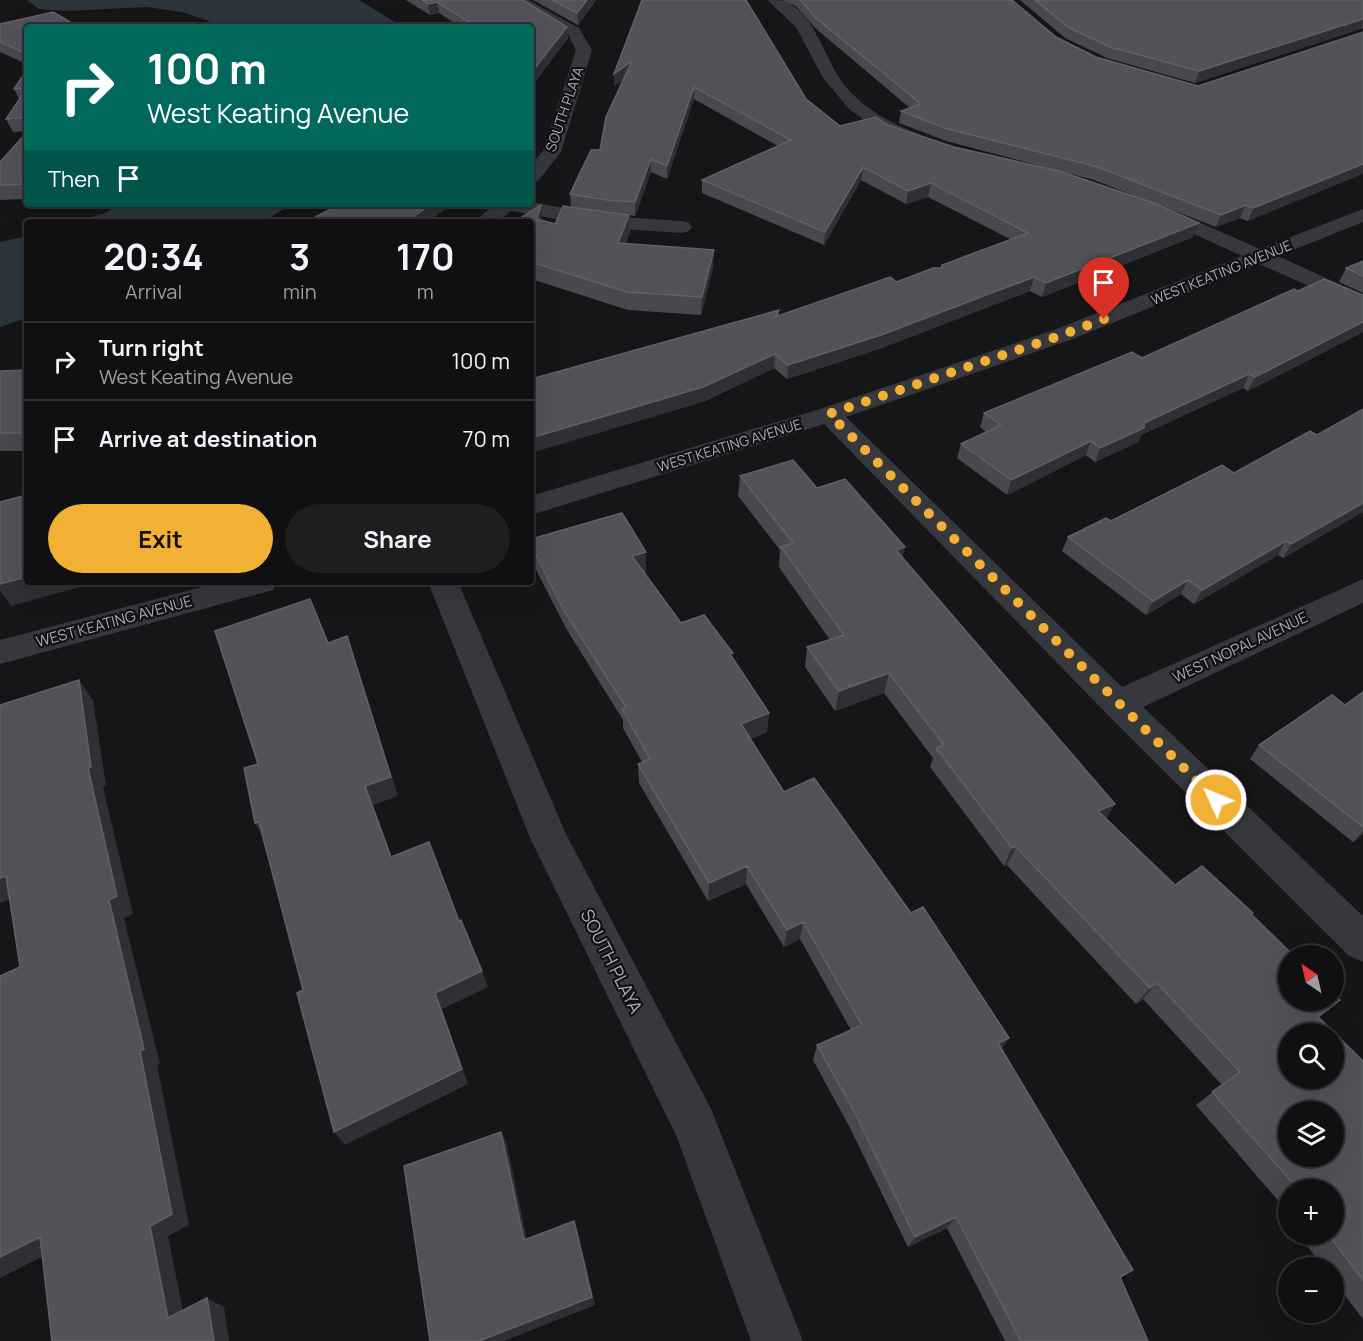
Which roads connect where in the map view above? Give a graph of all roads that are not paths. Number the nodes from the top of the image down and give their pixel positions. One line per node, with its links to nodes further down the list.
1 (518, 0): 4 (street, SOUTH PLAYA)
2 (774, 0): 3 (street)
3 (926, 142)
4 (534, 173)
5 (1136, 203): 11 (street)
6 (503, 207): 9 (street)
7 (524, 207): 10 (street)
8 (1363, 215): 11 (street, WEST KEATING AVENUE)
9 (488, 219)
10 (682, 227)
11 (1260, 257): 12 (street); 13 (street, WEST KEATING AVENUE)
12 (1363, 303)
13 (829, 414): 14 (street, WEST KEATING AVENUE); 19 (street)
14 (534, 505)
15 (251, 585): 18 (street, WEST KEATING AVENUE)
16 (444, 585): 21 (street, SOUTH PLAYA)
17 (1363, 590): 19 (street, WEST NOPAL AVENUE)
18 (0, 652)
19 (1118, 704): 20 (street)
20 (1363, 943)
21 (777, 1341)

